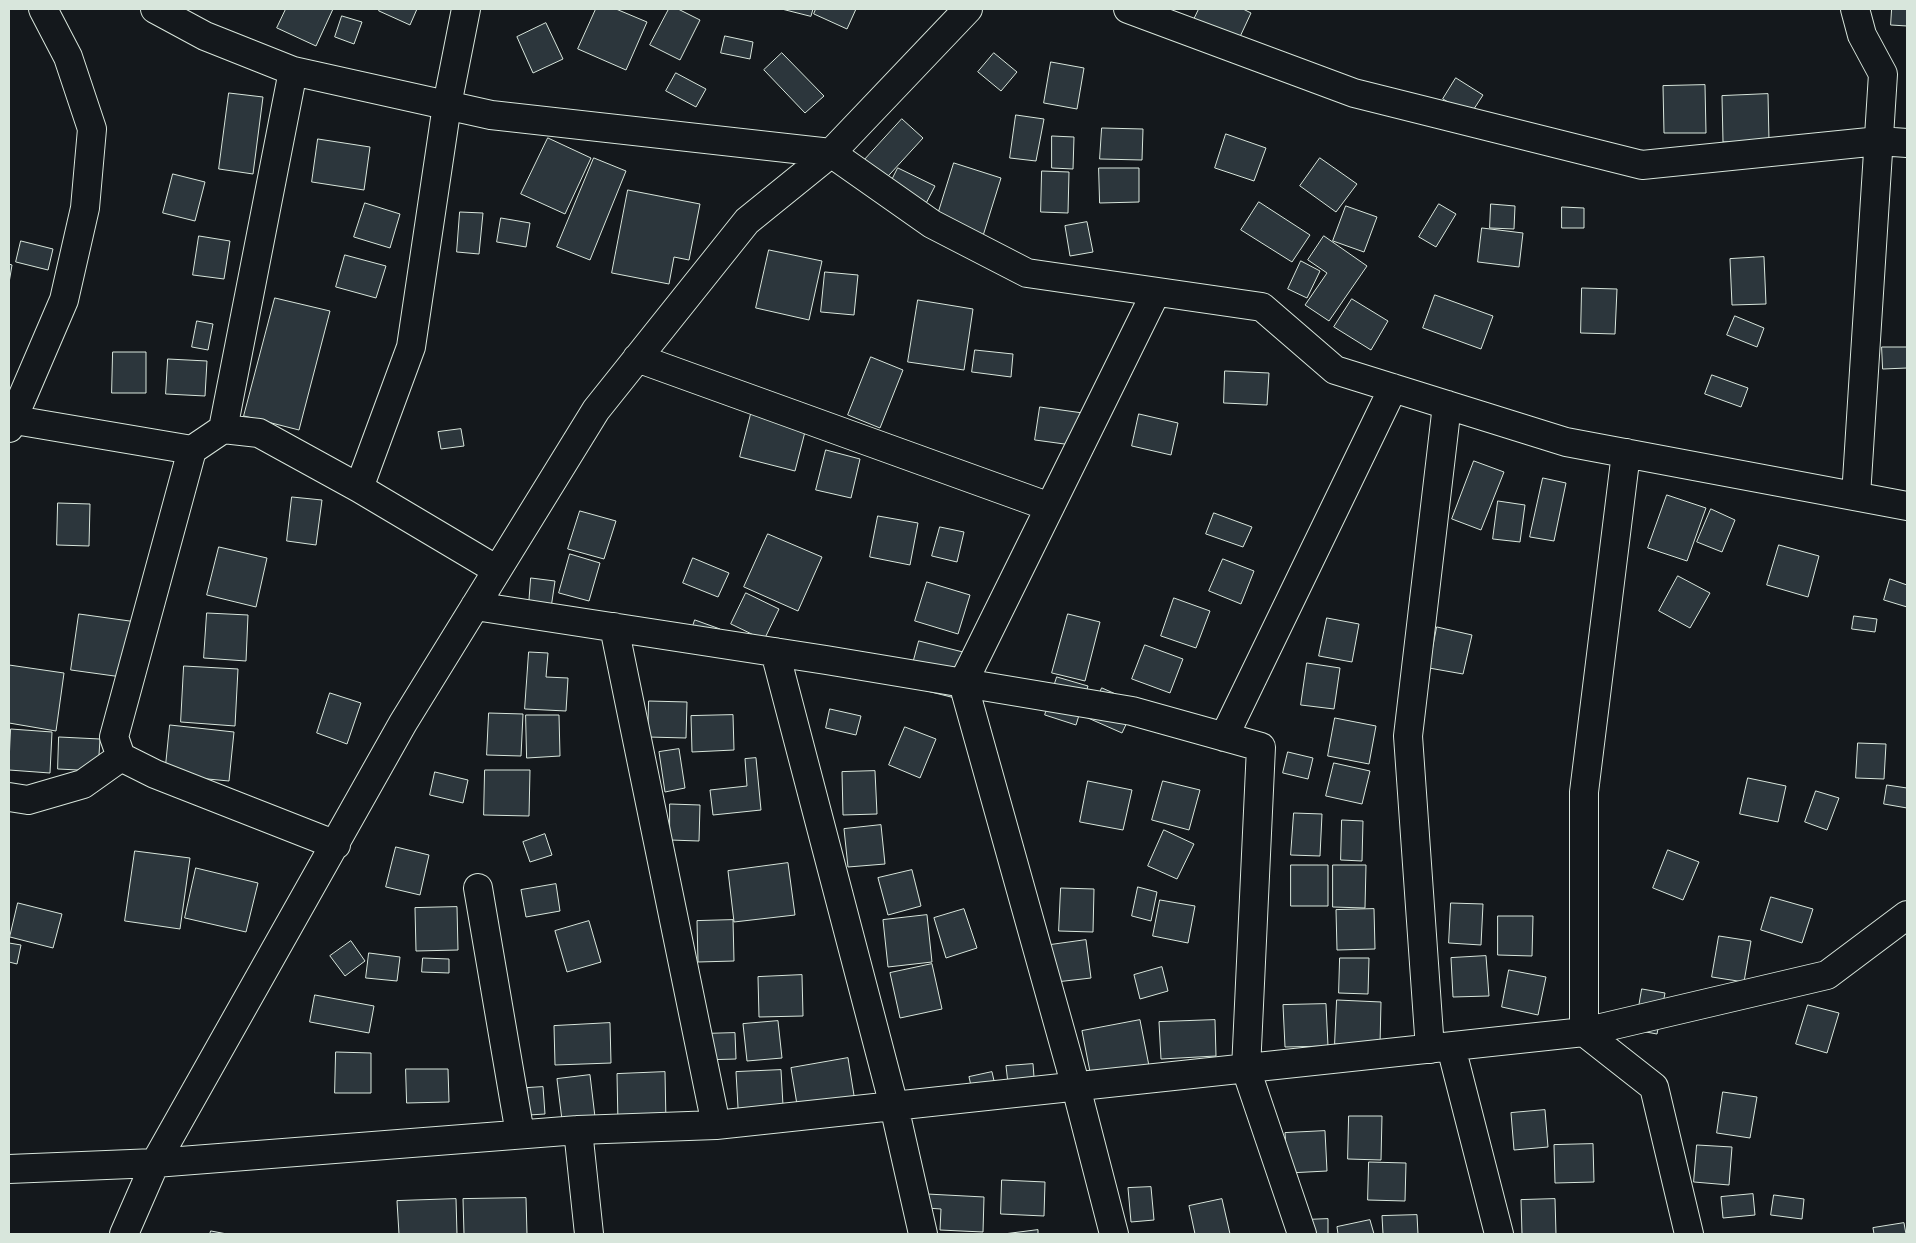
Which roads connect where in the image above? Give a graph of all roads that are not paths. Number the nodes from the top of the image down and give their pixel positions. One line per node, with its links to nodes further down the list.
1 (43, 9): 16 (street)
2 (155, 9): 7 (street)
3 (466, 9): 8 (street)
4 (968, 9): 11 (street)
5 (1128, 9): 9 (street)
6 (1855, 9): 9 (street)
7 (293, 71): 8 (street); 17 (street)
8 (447, 105): 11 (street); 20 (street)
9 (1879, 141): 10 (street); 21 (street)
10 (1907, 143)
11 (831, 153): 12 (street); 13 (street)
12 (1156, 292): 14 (street); 23 (street)
13 (637, 358): 23 (street); 24 (street)
14 (1393, 388): 15 (street); 29 (street)
15 (1448, 405): 19 (street); 36 (street)
16 (10, 422): 18 (street)
17 (222, 429): 18 (street); 20 (street)
18 (192, 450): 30 (street)
19 (1626, 453): 21 (street); 35 (street)
20 (359, 488): 24 (street)
21 (1856, 496): 22 (street)
22 (1907, 506)
23 (1050, 507): 28 (street)
24 (497, 570): 25 (street)
25 (475, 606): 26 (street); 32 (street)
26 (614, 628): 27 (street); 40 (street)
27 (775, 652): 28 (street); 39 (street)
28 (963, 683): 29 (street); 38 (street)
29 (1224, 737): 37 (street)
30 (121, 757): 31 (street); 32 (street)
31 (9, 797)
32 (336, 845): 43 (street)
33 (478, 888): 42 (street)
34 (1907, 915): 35 (street)
35 (1584, 1032): 36 (street); 51 (street)
36 (1441, 1048): 37 (street); 50 (street)
37 (1246, 1069): 38 (street); 49 (street)
38 (1076, 1087): 39 (street); 48 (street)
39 (894, 1106): 40 (street); 47 (street)
40 (716, 1125): 41 (street)
41 (578, 1130): 42 (street); 46 (street)
42 (520, 1134): 43 (street)
43 (155, 1164): 44 (street); 45 (street)
44 (9, 1169)
45 (132, 1227)
46 (589, 1234)
47 (923, 1234)
48 (1114, 1234)
49 (1302, 1234)
50 (1499, 1234)
51 (1689, 1234)

